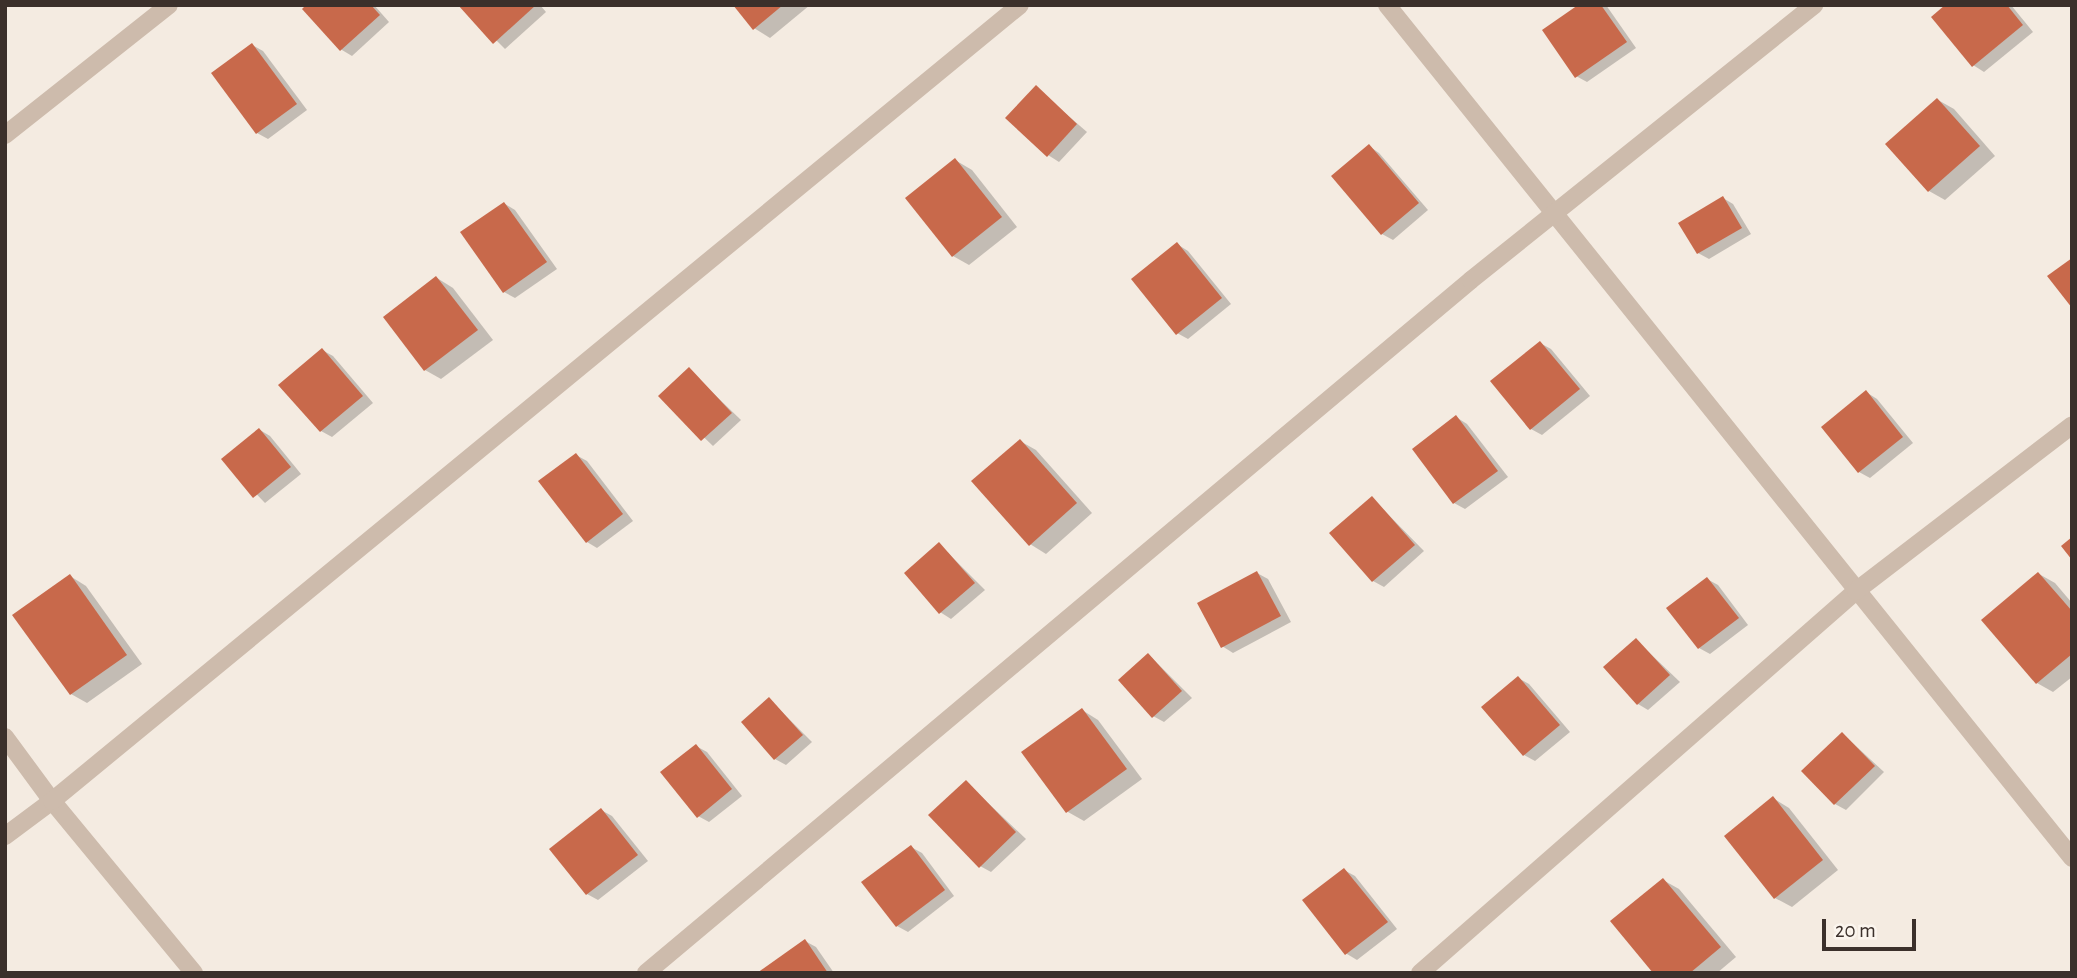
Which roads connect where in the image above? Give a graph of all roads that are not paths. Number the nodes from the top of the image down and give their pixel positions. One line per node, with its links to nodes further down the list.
1 (169, 5): 5 (street)
2 (1020, 5): 10 (street)
3 (1387, 5): 6 (street)
4 (1814, 5): 6 (street)
5 (5, 135)
6 (1558, 214): 8 (street); 14 (street)
7 (2072, 425): 8 (street)
8 (1856, 591): 12 (street); 15 (street)
9 (5, 737): 10 (street)
10 (52, 801): 11 (street); 13 (street)
11 (5, 836)
12 (2072, 858)
13 (194, 973)
14 (646, 973)
15 (1420, 973)

